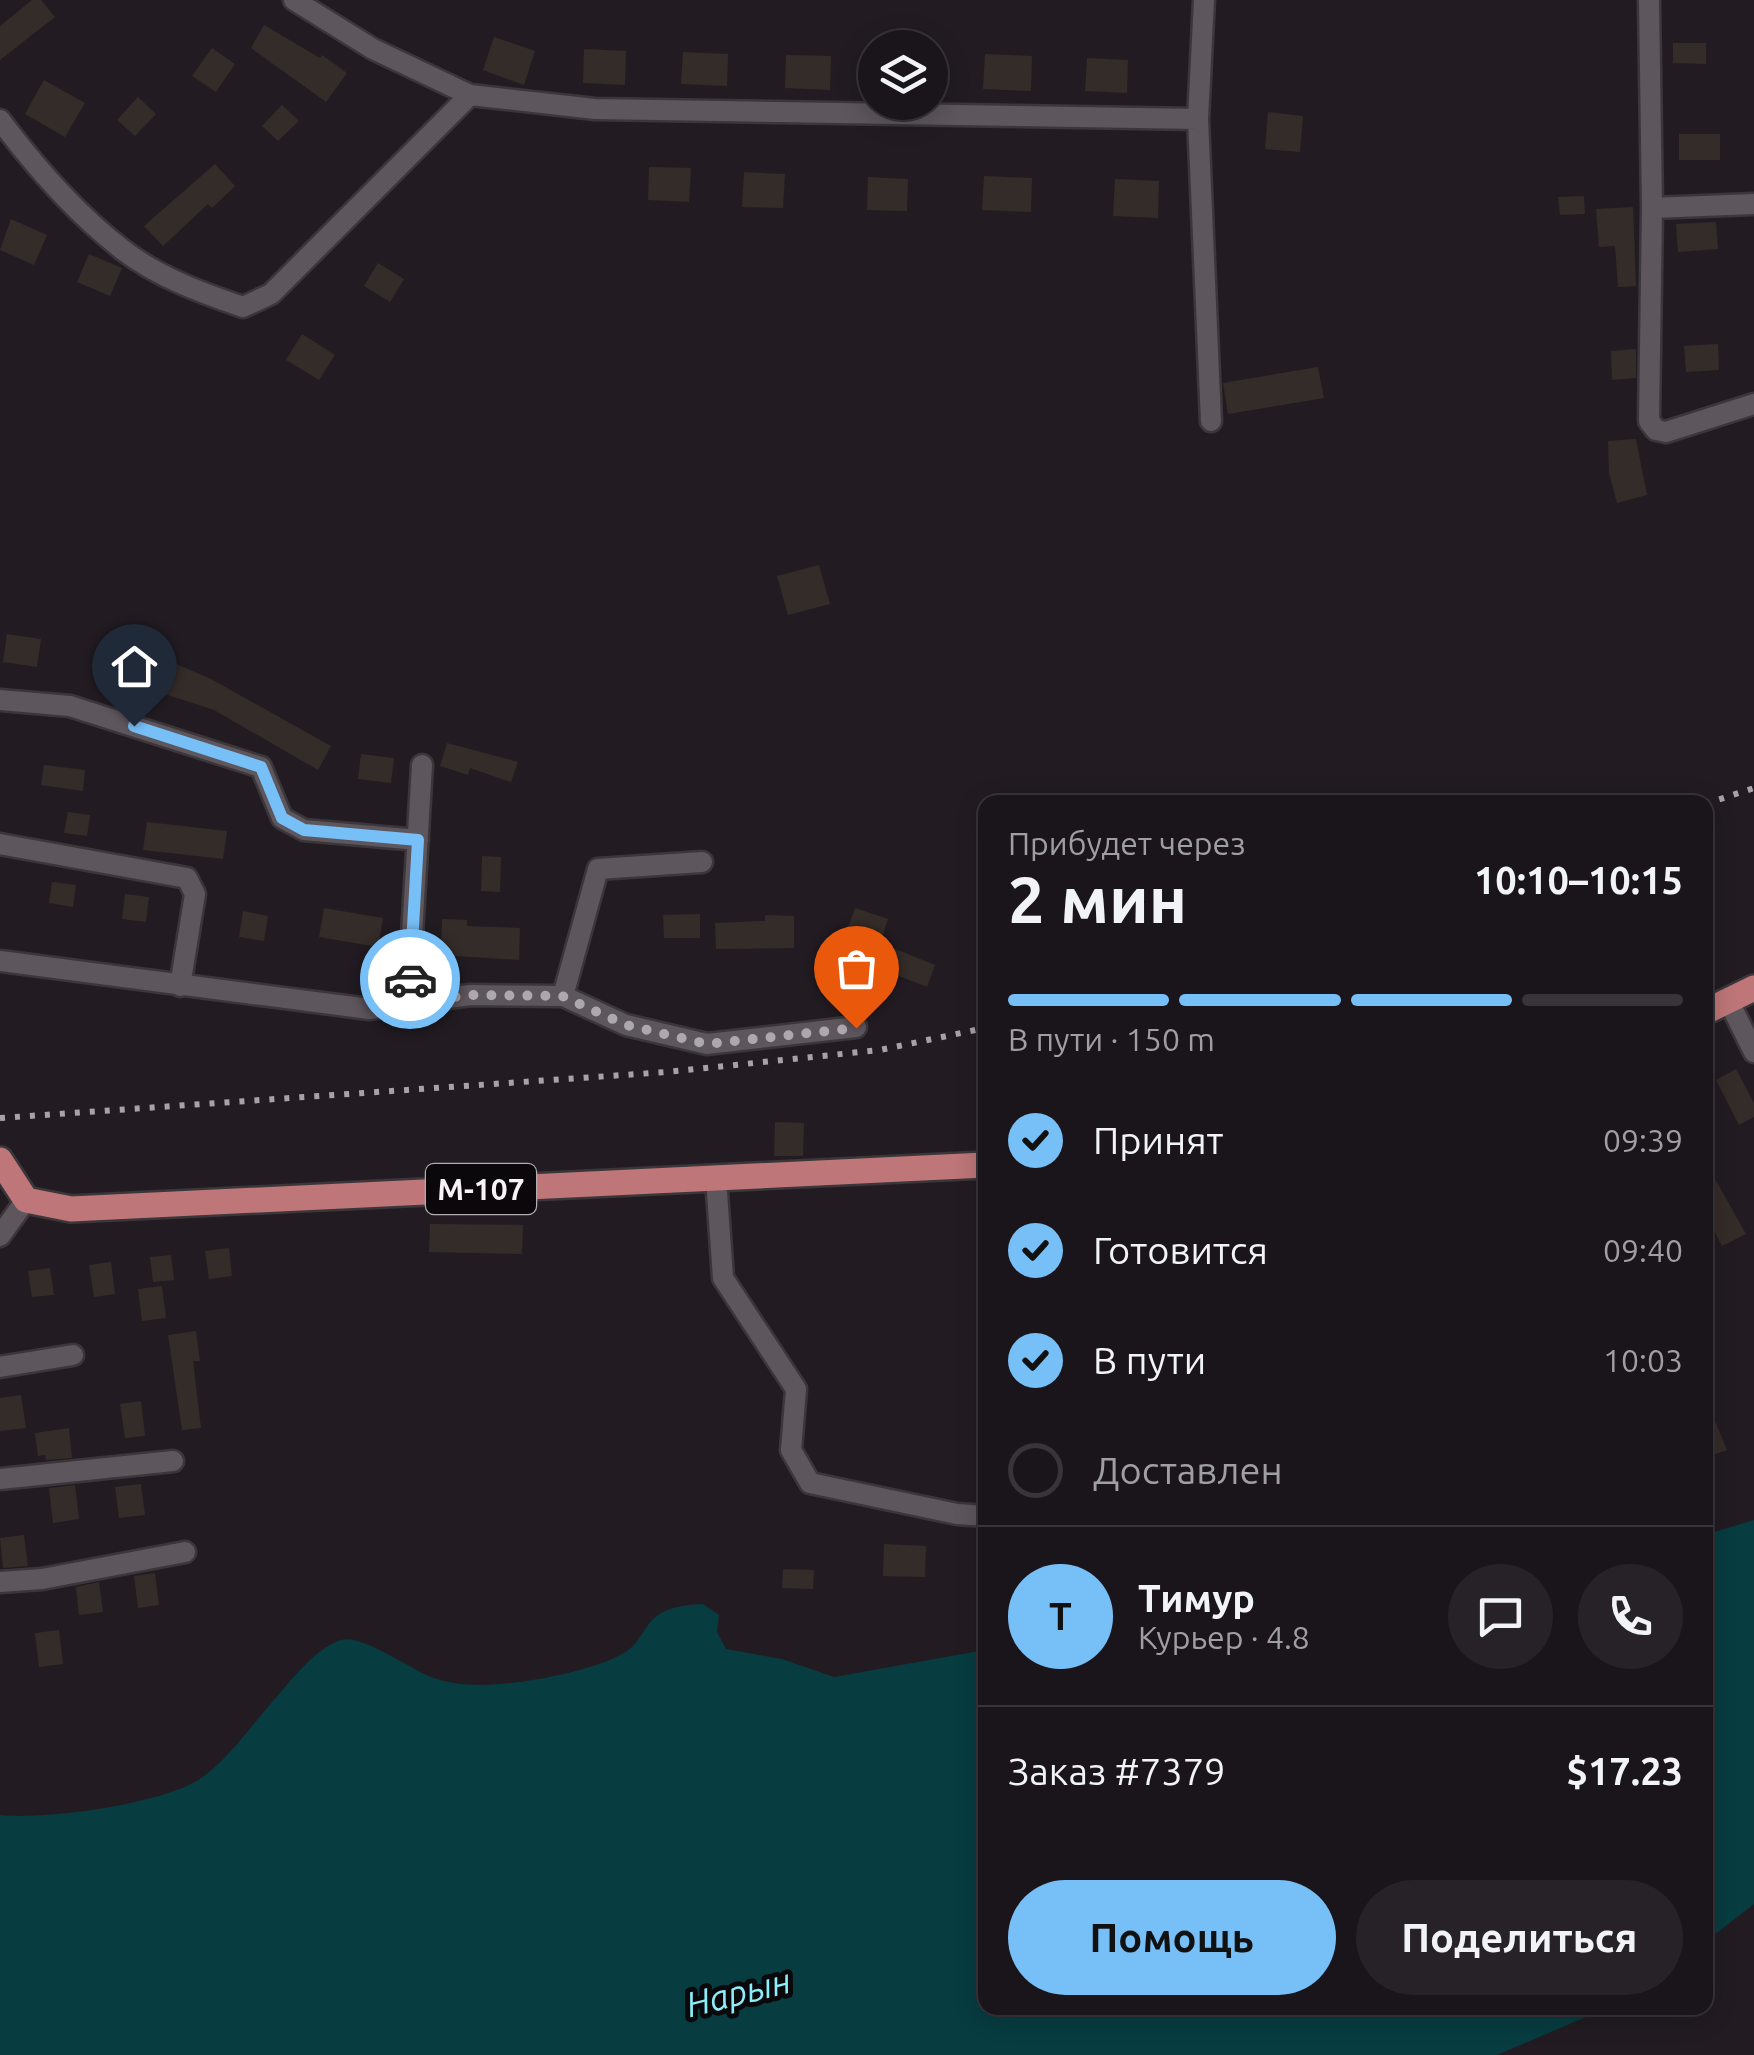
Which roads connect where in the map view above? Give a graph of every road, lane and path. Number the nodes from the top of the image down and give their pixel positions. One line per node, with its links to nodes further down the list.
1 (294, 0): 4 (street)
2 (1204, 0): 6 (street)
3 (1649, 0): 9 (street)
4 (321, 7): 5 (street)
5 (470, 95): 6 (street); 7 (street)
6 (1198, 119): 11 (street)
7 (0, 120)
8 (1754, 204): 9 (street)
9 (1652, 208): 10 (street)
10 (1754, 404)
11 (1210, 421)
12 (0, 700): 14 (street)
13 (422, 765): 14 (street)
14 (418, 840): 21 (street)
15 (0, 844): 18 (street)
16 (702, 862): 20 (street)
17 (0, 961): 18 (street)
18 (180, 986): 21 (street)
19 (1754, 988): 22 (main road)
20 (562, 996): 21 (street); 23 (street)
21 (408, 1003)
22 (1717, 1006): 24 (street)
23 (856, 1028)
24 (1754, 1052)
25 (0, 1160): 28 (main road)
26 (978, 1165): 27 (main road, М-107)
27 (716, 1178): 28 (main road, М-107); 34 (street)
28 (26, 1200): 29 (street)
29 (0, 1236)
30 (73, 1356): 31 (street)
31 (0, 1368)
32 (173, 1461): 33 (street)
33 (0, 1478)
34 (978, 1515)
35 (186, 1552): 36 (street)
36 (0, 1582)

